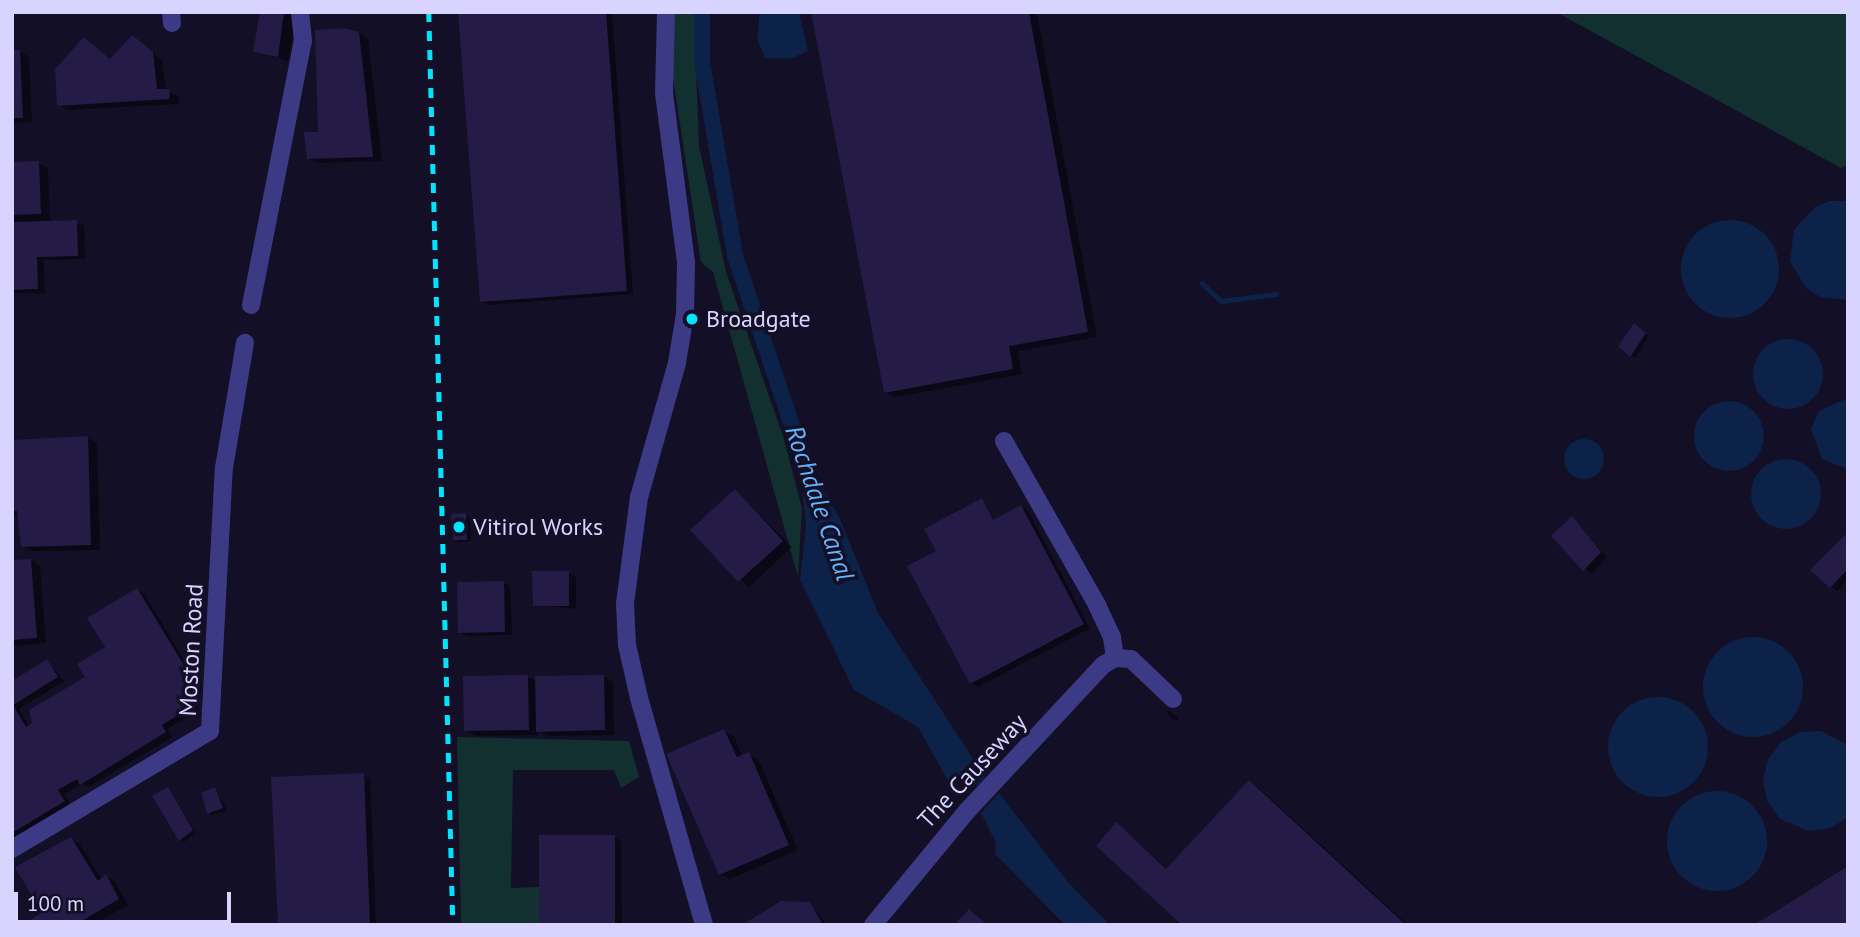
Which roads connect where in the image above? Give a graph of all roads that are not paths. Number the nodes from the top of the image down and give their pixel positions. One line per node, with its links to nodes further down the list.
1 (300, 12): 3 (street)
2 (666, 12): 9 (street)
3 (251, 305)
4 (245, 343): 8 (street, Moston Road)
5 (1004, 441): 6 (street)
6 (1115, 658): 7 (street); 10 (street, The Causeway)
7 (1172, 699)
8 (12, 849)
9 (704, 925)
10 (873, 925)

